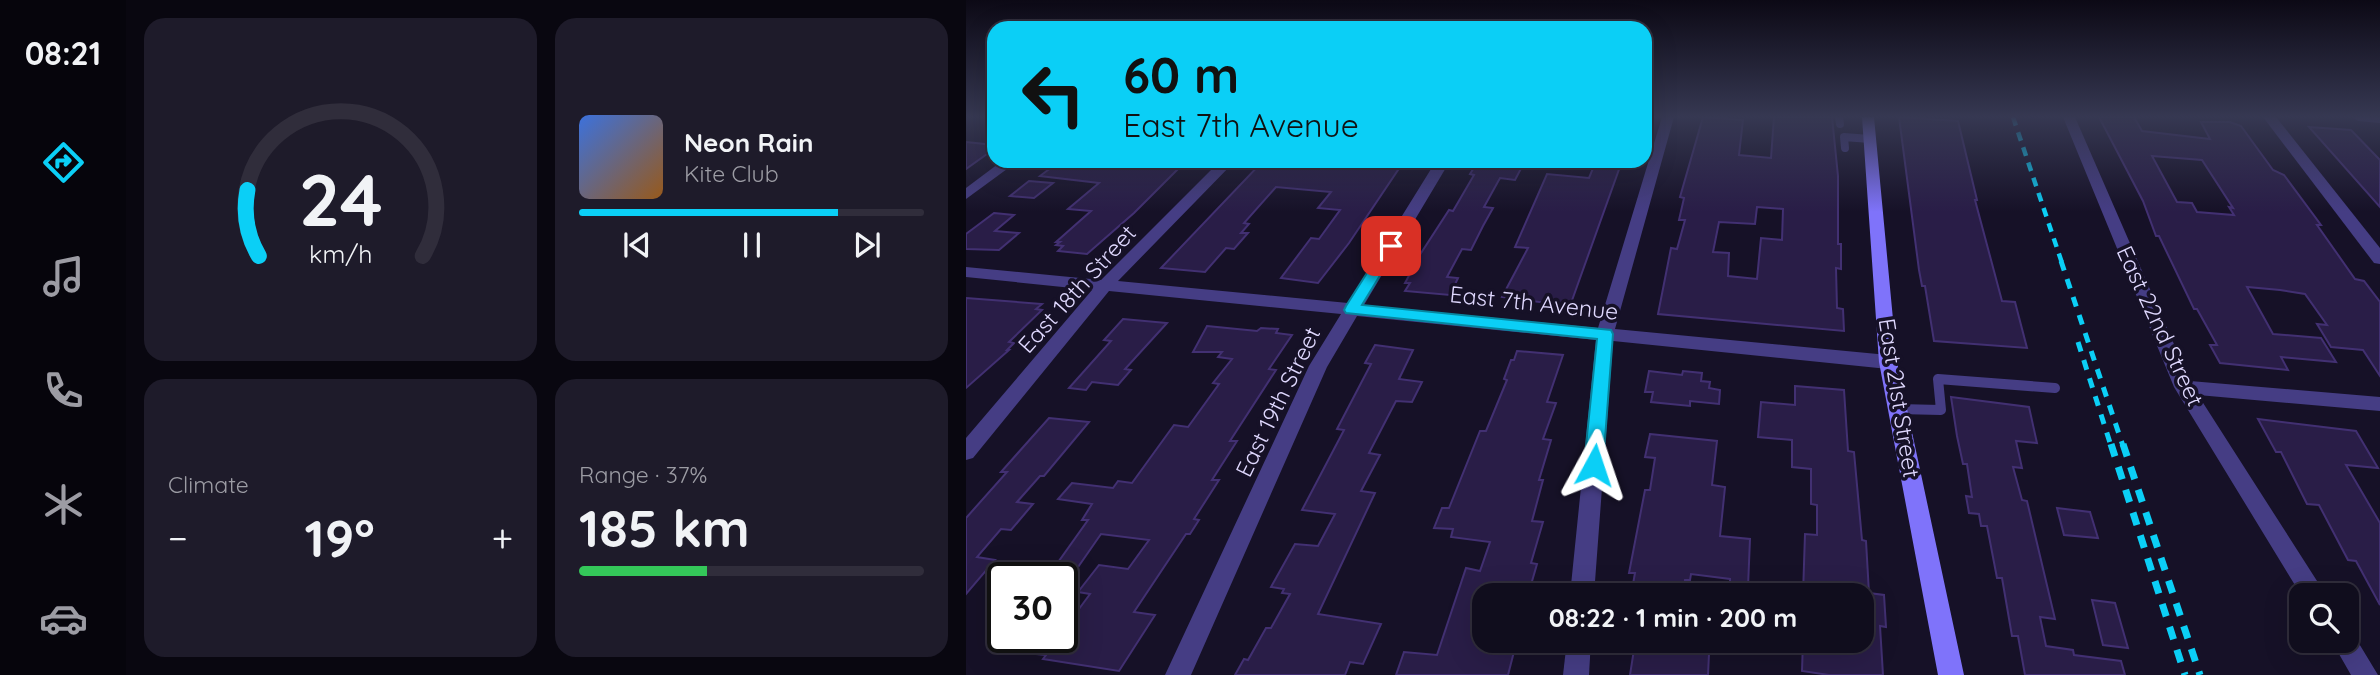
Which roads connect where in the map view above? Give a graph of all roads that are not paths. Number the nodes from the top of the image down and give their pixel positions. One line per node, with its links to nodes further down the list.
1 (1659, 148): 13 (street)
2 (1871, 148): 14 (main road, East 21st Street)
3 (2082, 148): 15 (street, East 22nd Street)
4 (2293, 148): 9 (street)
5 (1002, 168): 8 (street)
6 (1221, 168): 11 (street, East 18th Street)
7 (1439, 168): 12 (street, East 19th Street)
8 (966, 195)
9 (2380, 260)
10 (966, 272): 11 (street, East 7th Avenue)
11 (1104, 286): 12 (street, East 7th Avenue); 19 (street, East 18th Street)
12 (1352, 310): 13 (street, East 7th Avenue); 24 (street, East 19th Street)
13 (1605, 334): 14 (street, East 7th Avenue); 20 (street)
14 (1888, 362): 18 (main road, East 21st Street)
15 (2183, 387): 17 (street); 21 (street, East 22nd Street)
16 (2055, 388): 18 (lane)
17 (2380, 404)
18 (1898, 409): 26 (main road, East 21st Street)
19 (966, 452)
20 (1584, 583)
21 (2307, 583)
22 (1577, 653): 25 (street)
23 (2351, 653): 27 (street)
24 (1178, 675)
25 (1576, 675)
26 (1951, 675)
27 (2365, 675)

